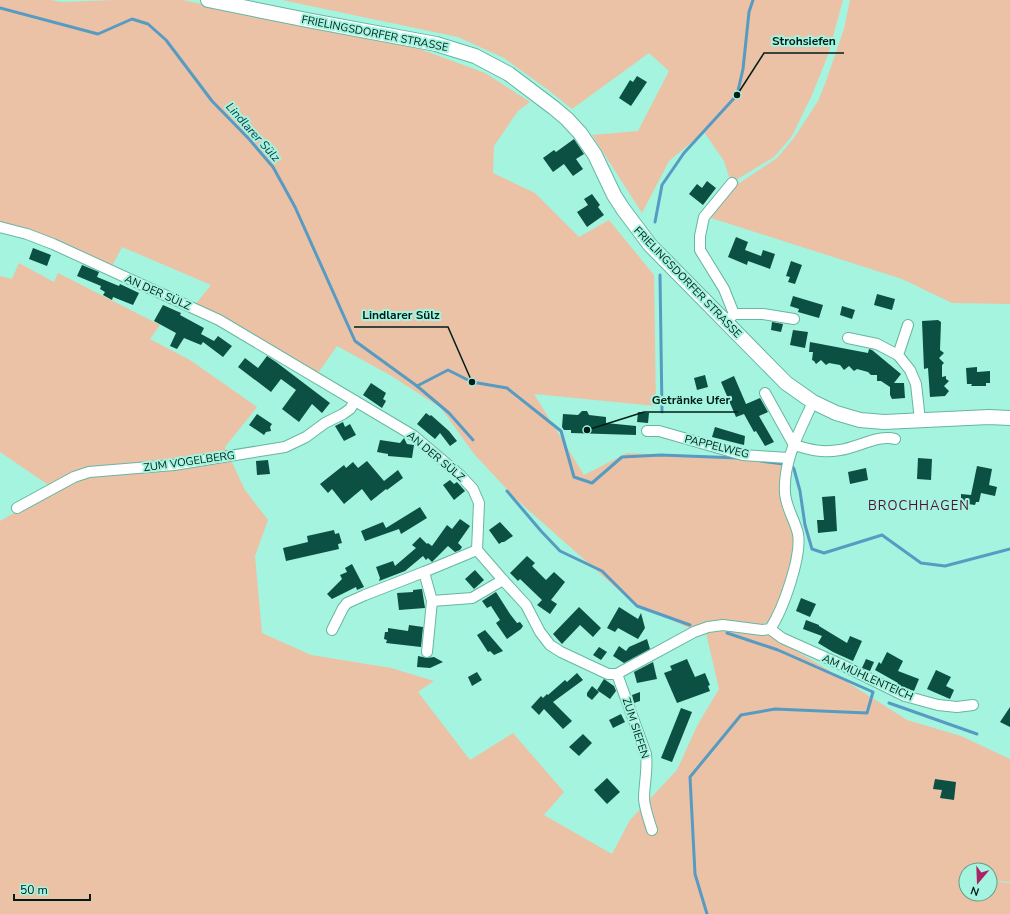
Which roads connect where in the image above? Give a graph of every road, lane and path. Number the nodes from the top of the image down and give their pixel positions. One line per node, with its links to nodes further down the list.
1 (208, 0): 4 (main road, FRIELINGSDORFER STRASSE)
2 (732, 184): 4 (street)
3 (0, 227): 10 (street, AN DER SÜLZ)
4 (730, 318): 5 (street); 11 (main road, FRIELINGSDORFER STRASSE)
5 (794, 319)
6 (908, 325): 8 (street)
7 (848, 338): 8 (street)
8 (898, 355): 13 (street)
9 (764, 393): 16 (street)
10 (355, 401): 18 (street, ZUM VOGELBERG); 19 (street, AN DER SÜLZ)
11 (814, 402): 13 (main road, FRIELINGSDORFER STRASSE); 16 (street)
12 (1010, 418): 13 (main road, FRIELINGSDORFER STRASSE)
13 (920, 420)
14 (647, 432): 17 (street, PAPPELWEG)
15 (895, 439): 16 (street)
16 (794, 445): 17 (street)
17 (788, 458): 23 (street)
18 (17, 508)
19 (477, 550): 20 (street); 21 (street)
20 (424, 572): 22 (street); 24 (street)
21 (503, 580): 22 (street); 26 (street)
22 (432, 601): 25 (street)
23 (770, 629): 26 (street); 27 (street, AM MÜHLENTEICH)
24 (332, 630)
25 (427, 652)
26 (617, 674): 28 (street, ZUM SIEFEN)
27 (973, 705)
28 (652, 830)

